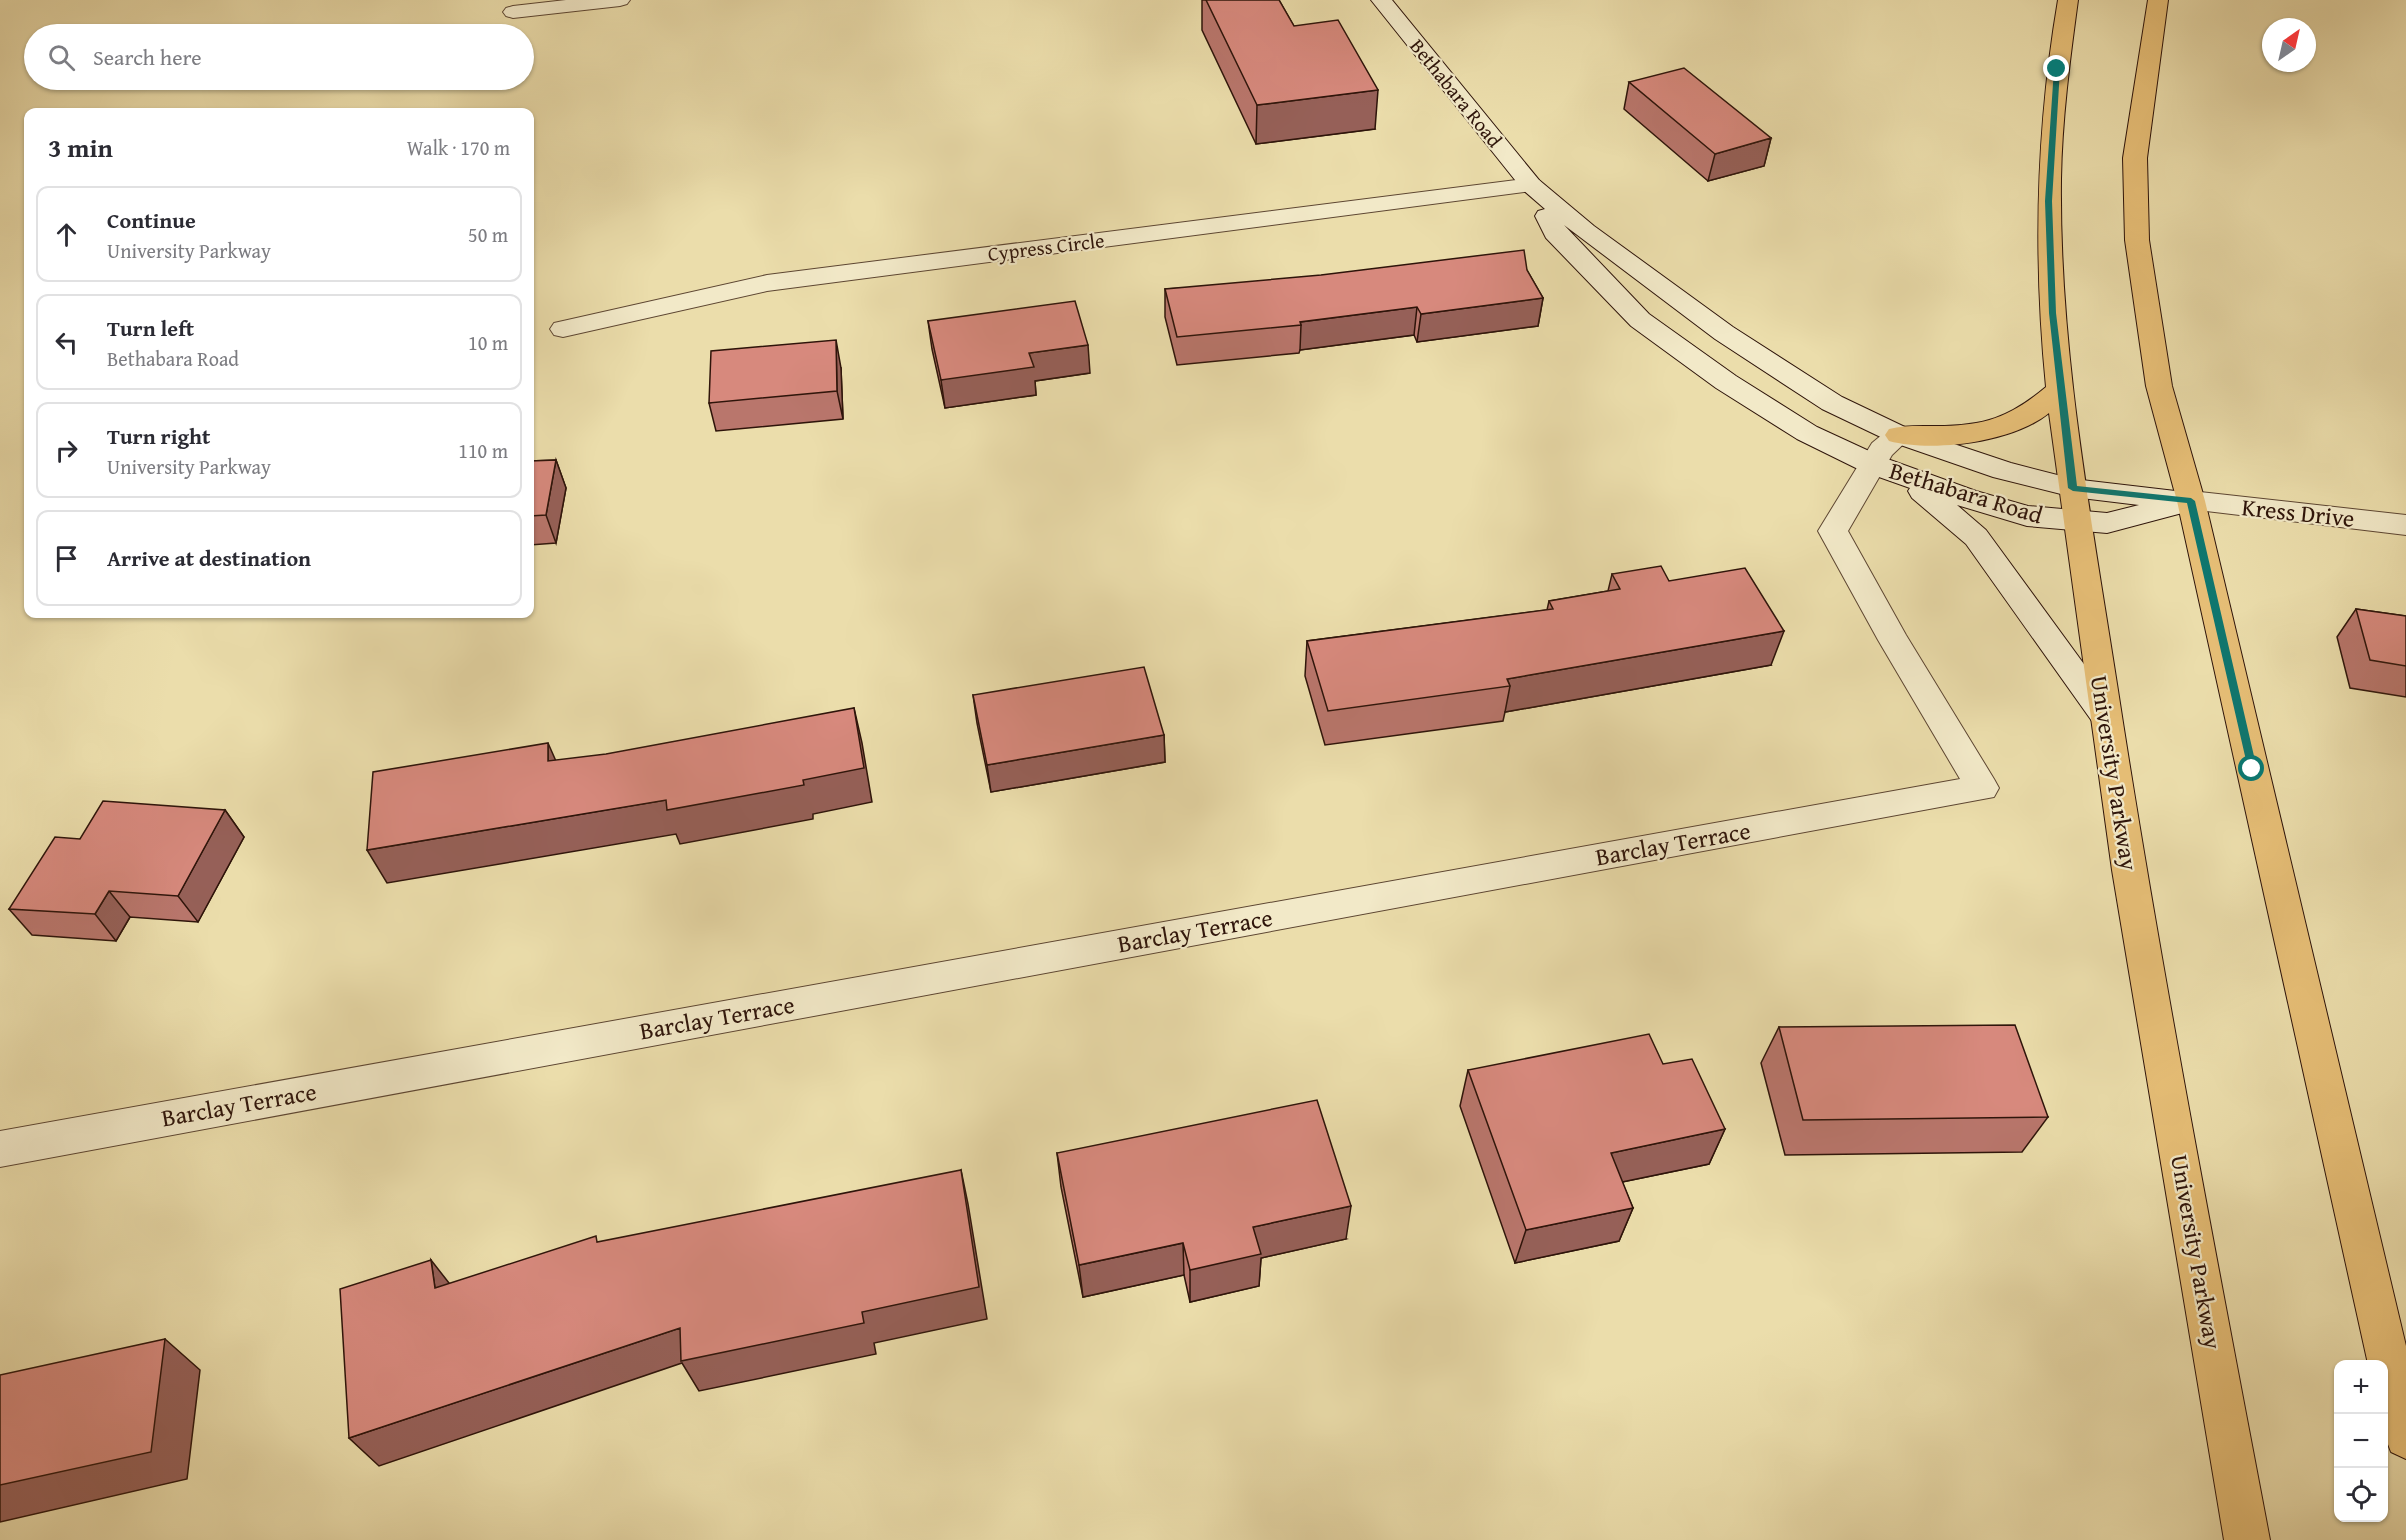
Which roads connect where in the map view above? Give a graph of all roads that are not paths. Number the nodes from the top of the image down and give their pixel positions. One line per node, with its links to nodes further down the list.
1 (620, 0): 5 (lane)
2 (1381, 0): 6 (street, Bethabara Road)
3 (2068, 0): 8 (main road, University Parkway)
4 (2158, 0): 12 (main road)
5 (513, 12)
6 (1532, 185): 7 (street, Cypress Circle); 9 (street, Bethabara Road); 10 (street, Bethabara Road)
7 (563, 329)
8 (2061, 388): 9 (main road); 13 (main road, University Parkway)
9 (1899, 435): 10 (street, Barclay Terrace); 13 (street, Bethabara Road)
10 (1872, 464): 11 (street, Bethabara Road); 16 (street, Barclay Terrace)
11 (1904, 476): 13 (street, Bethabara Road); 15 (street)
12 (2191, 501): 13 (street, Bethabara Road); 14 (street, Kress Drive); 17 (main road)
13 (2075, 505): 15 (main road, University Parkway)
14 (2406, 525)
15 (2105, 716): 18 (main road, University Parkway)
16 (0, 1149)
17 (2406, 1437)
18 (2247, 1540)

